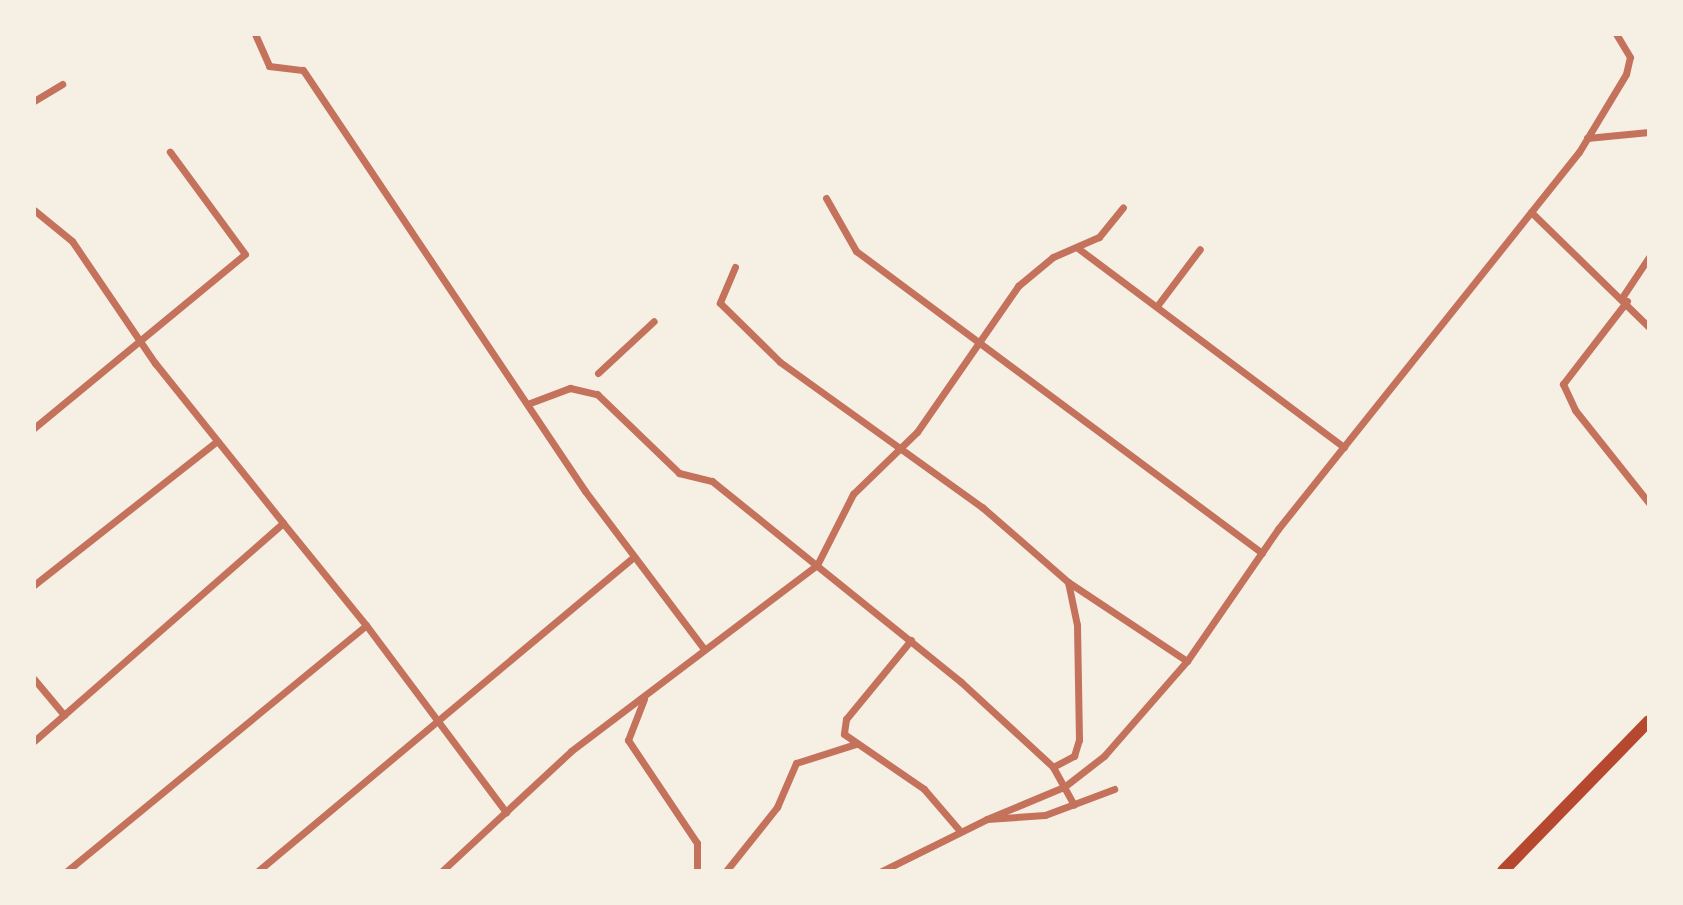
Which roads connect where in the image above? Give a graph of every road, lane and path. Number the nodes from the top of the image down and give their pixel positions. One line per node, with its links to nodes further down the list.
1 (255, 34): 23 (street)
2 (1616, 34): 6 (street)
3 (62, 84): 4 (street)
4 (34, 101)
5 (1649, 132): 6 (street)
6 (1587, 138): 11 (street)
7 (170, 152): 20 (street)
8 (826, 198): 21 (street)
9 (1123, 207): 12 (street)
10 (34, 210): 20 (street)
11 (1531, 212): 16 (street); 26 (street)
12 (1079, 249): 17 (street); 21 (street)
13 (1200, 249): 17 (street)
14 (1649, 257): 16 (street)
15 (735, 267): 27 (street)
16 (1625, 298): 19 (street); 28 (street)
17 (1157, 306): 26 (street)
18 (654, 321): 22 (street)
19 (1649, 327)
20 (143, 338): 24 (street); 25 (street)
21 (975, 343): 27 (street); 30 (street)
22 (598, 373)
23 (530, 403): 31 (street); 32 (street)
24 (34, 428)
25 (217, 441): 29 (street); 34 (street)
26 (1344, 447): 30 (street)
27 (899, 451): 32 (street); 33 (street)
28 (1649, 503)
29 (283, 523): 35 (street); 41 (street)
30 (1262, 553): 38 (street)
31 (633, 558): 37 (street); 43 (street)
32 (817, 565): 36 (street); 37 (street)
33 (1068, 582): 38 (street); 46 (street)
34 (34, 585)
35 (366, 625): 43 (street); 53 (street)
36 (911, 640): 45 (street); 46 (street)
37 (704, 649): 40 (street)
38 (1187, 661): 47 (street)
39 (34, 679): 41 (street)
40 (644, 699): 50 (street); 56 (street)
41 (64, 715): 44 (street)
42 (1649, 721): 59 (highway)
43 (440, 722): 50 (street); 54 (street)
44 (34, 741)
45 (856, 744): 52 (street); 57 (street)
46 (1053, 767): 47 (street)
47 (1064, 787): 49 (street); 51 (street)
48 (1114, 789): 49 (street)
49 (1074, 805): 51 (street)
50 (506, 812): 55 (street)
51 (987, 819): 52 (street)
52 (960, 831): 58 (street)
53 (67, 871)
54 (258, 871)
55 (442, 871)
56 (697, 871)
57 (726, 871)
58 (882, 871)
59 (1503, 871)

